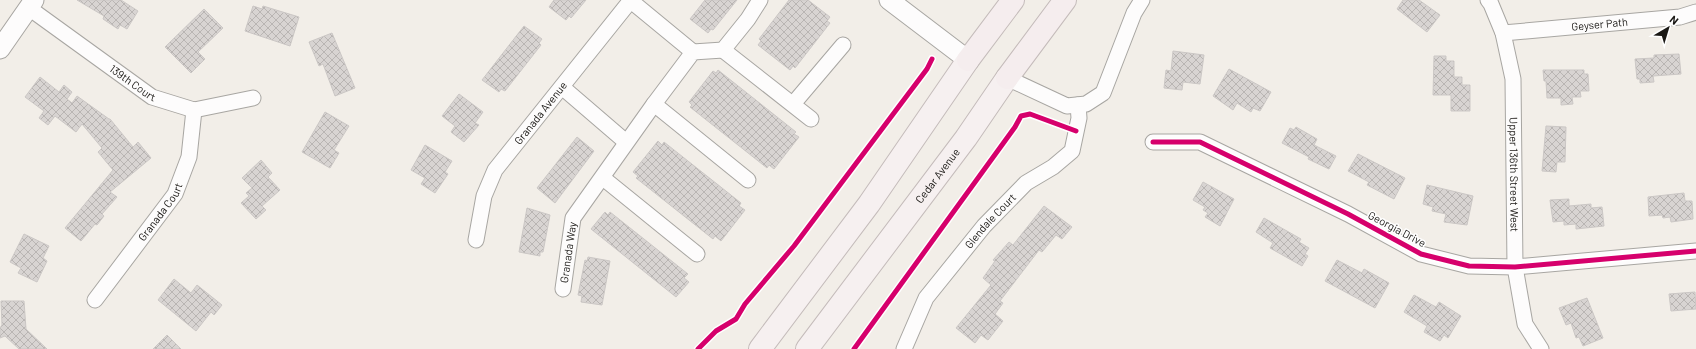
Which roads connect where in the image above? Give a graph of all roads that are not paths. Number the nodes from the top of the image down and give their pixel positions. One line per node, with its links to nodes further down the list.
1 (631, 0): 14 (street); 17 (street, Granada Avenue)
2 (760, 0): 13 (street)
3 (889, 0): 15 (street)
4 (1013, 0): 15 (highway)
5 (1065, 0): 16 (highway, Cedar Avenue)
6 (1142, 0): 21 (street)
7 (1488, 0): 10 (street, Upper 136th Street West)
8 (31, 4): 12 (street); 22 (street, 139th Court)
9 (1696, 12): 10 (street, Geyser Path)
10 (1503, 33): 31 (street, Upper 136th Street West)
11 (843, 45): 20 (street)
12 (0, 49)
13 (723, 50): 14 (street); 20 (street)
14 (693, 52): 19 (street, Granada Way)
15 (968, 60): 34 (highway)
16 (1007, 78): 21 (street); 35 (highway, Cedar Avenue)
17 (562, 87): 24 (street); 28 (street, Granada Avenue)
18 (253, 98): 22 (street, 139th Court)
19 (654, 104): 24 (street, Granada Way); 27 (street)
20 (793, 104): 23 (street)
21 (1073, 105): 36 (street, Glendale Court)
22 (194, 110): 33 (street, Granada Court)
23 (811, 119)
24 (626, 142): 26 (street, Granada Way)
25 (1153, 142): 31 (street, Georgia Drive)
26 (603, 178): 30 (street); 32 (street, Granada Way)
27 (748, 180)
28 (476, 240)
29 (1696, 251): 31 (street, Georgia Drive)
30 (697, 254)
31 (1515, 267): 37 (street, Upper 136th Street West)
32 (563, 289)
33 (95, 300)
34 (760, 349)
35 (807, 349)
36 (904, 349)
37 (1540, 349)

